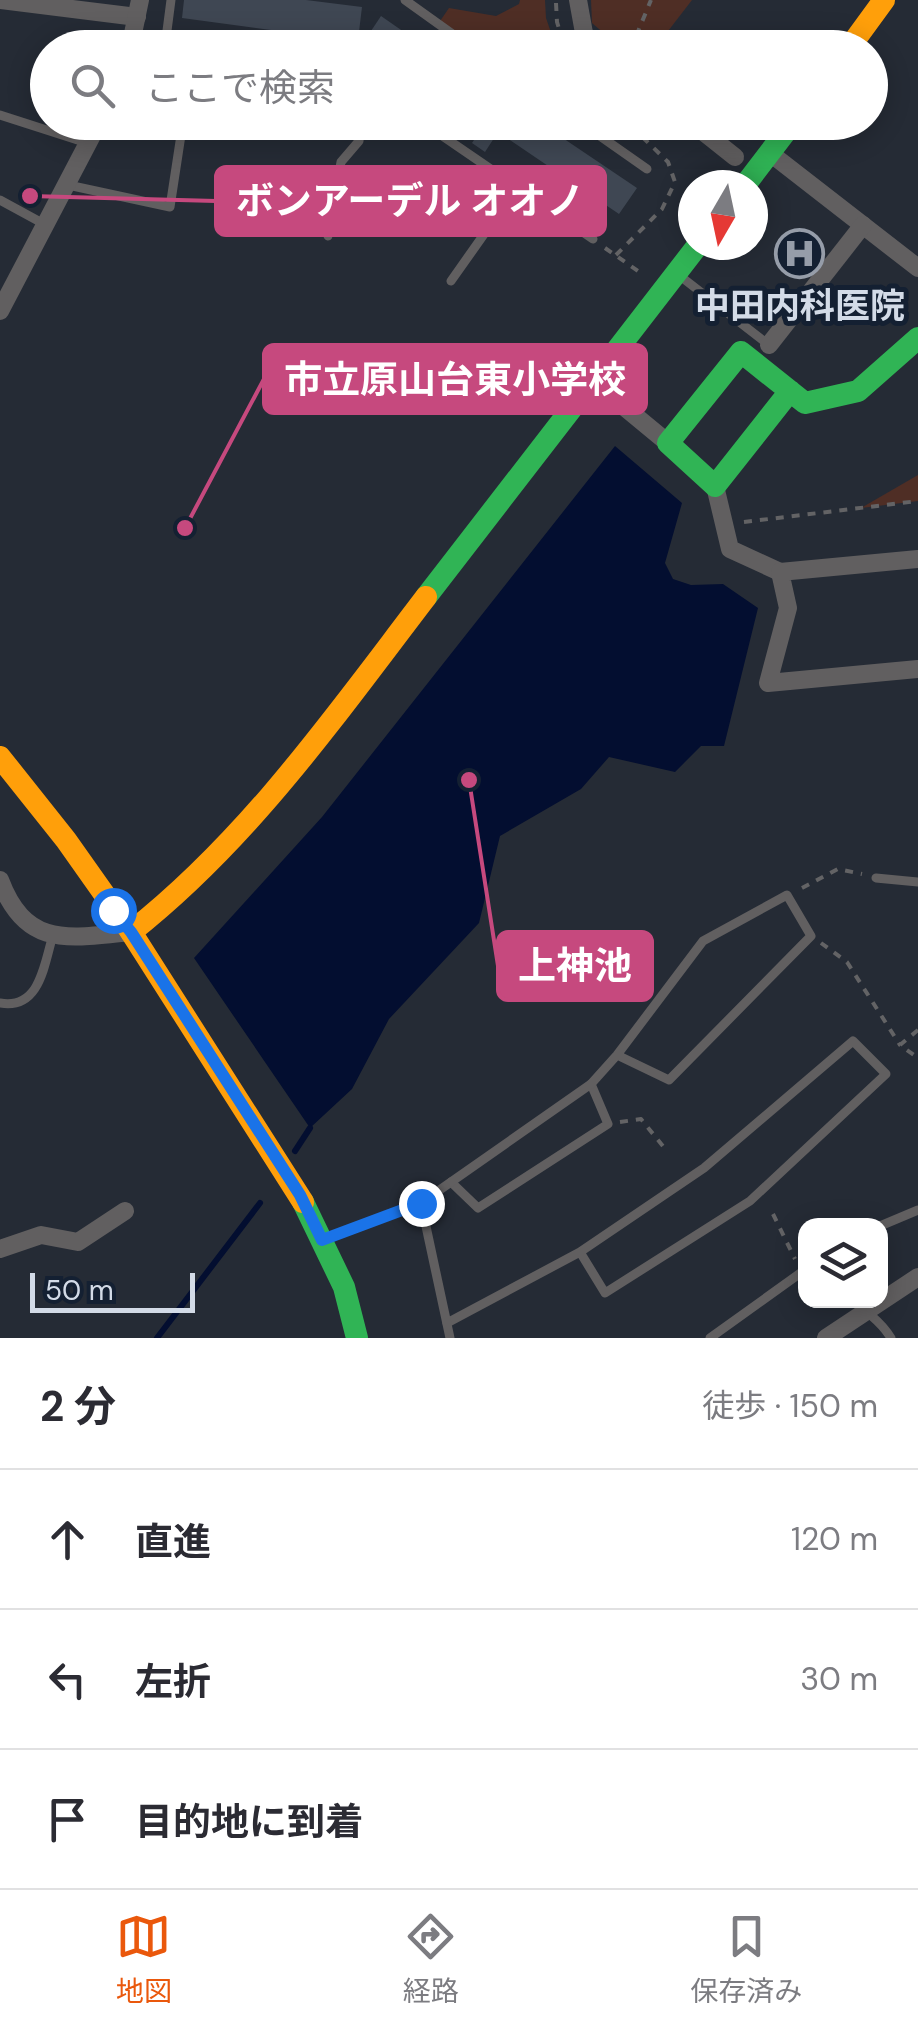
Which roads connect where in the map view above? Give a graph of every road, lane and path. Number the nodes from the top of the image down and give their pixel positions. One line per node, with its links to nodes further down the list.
1 (0, 0): 8 (street)
2 (171, 0): 9 (lane)
3 (405, 0): 10 (lane)
4 (556, 0): 11 (path)
5 (578, 0): 12 (street)
6 (651, 0): 13 (path)
7 (884, 0): 14 (street)
8 (138, 8)
9 (167, 30)
10 (447, 30)
11 (560, 30)
12 (583, 30)
13 (639, 30)
14 (862, 30)
15 (0, 114): 16 (lane)
16 (30, 124)
17 (78, 140): 26 (lane)
18 (92, 140): 26 (street)
19 (180, 140): 31 (lane)
20 (359, 140): 36 (lane)
21 (448, 140): 32 (lane)
22 (606, 140): 29 (lane)
23 (645, 140): 38 (path)
24 (714, 140): 28 (street)
25 (779, 140): 27 (street)
26 (90, 144): 31 (street)
27 (770, 153): 30 (street); 35 (street)
28 (735, 156)
29 (647, 169)
30 (757, 170)
31 (68, 185): 34 (street)
32 (516, 188): 37 (lane); 43 (lane)
33 (0, 200): 34 (lane)
34 (47, 225): 44 (street)
35 (863, 225): 40 (street); 46 (street)
36 (328, 236)
37 (593, 238): 38 (path)
38 (616, 255): 41 (path)
39 (687, 260): 42 (street)
40 (918, 268)
41 (638, 271)
42 (677, 273): 46 (lane); 47 (street)
43 (451, 281)
44 (0, 311)
45 (918, 338): 48 (street)
46 (768, 344)
47 (593, 381): 49 (street); 61 (street)
48 (790, 390): 49 (street); 50 (street)
49 (668, 444): 50 (street)
50 (715, 486): 52 (street)
51 (918, 501): 52 (path)
52 (724, 524): 54 (street)
53 (918, 558): 54 (street)
54 (780, 572): 55 (street)
55 (918, 670)
56 (0, 756): 61 (street)
57 (876, 878): 59 (lane); 60 (path)
58 (0, 880): 62 (street)
59 (918, 882)
60 (787, 895): 63 (lane); 67 (lane)
61 (131, 932): 62 (street); 78 (street)
62 (53, 935): 64 (lane)
63 (811, 936): 66 (path); 67 (lane)
64 (0, 1003)
65 (918, 1030): 66 (path)
66 (900, 1044): 68 (path)
67 (618, 1055): 69 (lane)
68 (918, 1058)
69 (591, 1084): 70 (lane); 72 (lane)
70 (608, 1124): 71 (path); 72 (lane)
71 (666, 1150)
72 (452, 1182): 73 (lane)
73 (421, 1203): 78 (path); 87 (lane)
74 (918, 1210): 77 (lane)
75 (125, 1211): 79 (street)
76 (772, 1214): 81 (path)
77 (888, 1223)
78 (322, 1240): 88 (street)
79 (0, 1250)
80 (580, 1252): 80 (lane); 87 (lane)
81 (798, 1261)
82 (798, 1274): 90 (lane)
83 (918, 1277): 84 (street)
84 (888, 1292)
85 (858, 1308): 91 (street)
86 (863, 1308): 92 (lane)
87 (446, 1323): 89 (lane)
88 (357, 1338)
89 (450, 1338)
90 (710, 1338)
91 (826, 1338)
92 (891, 1338)

